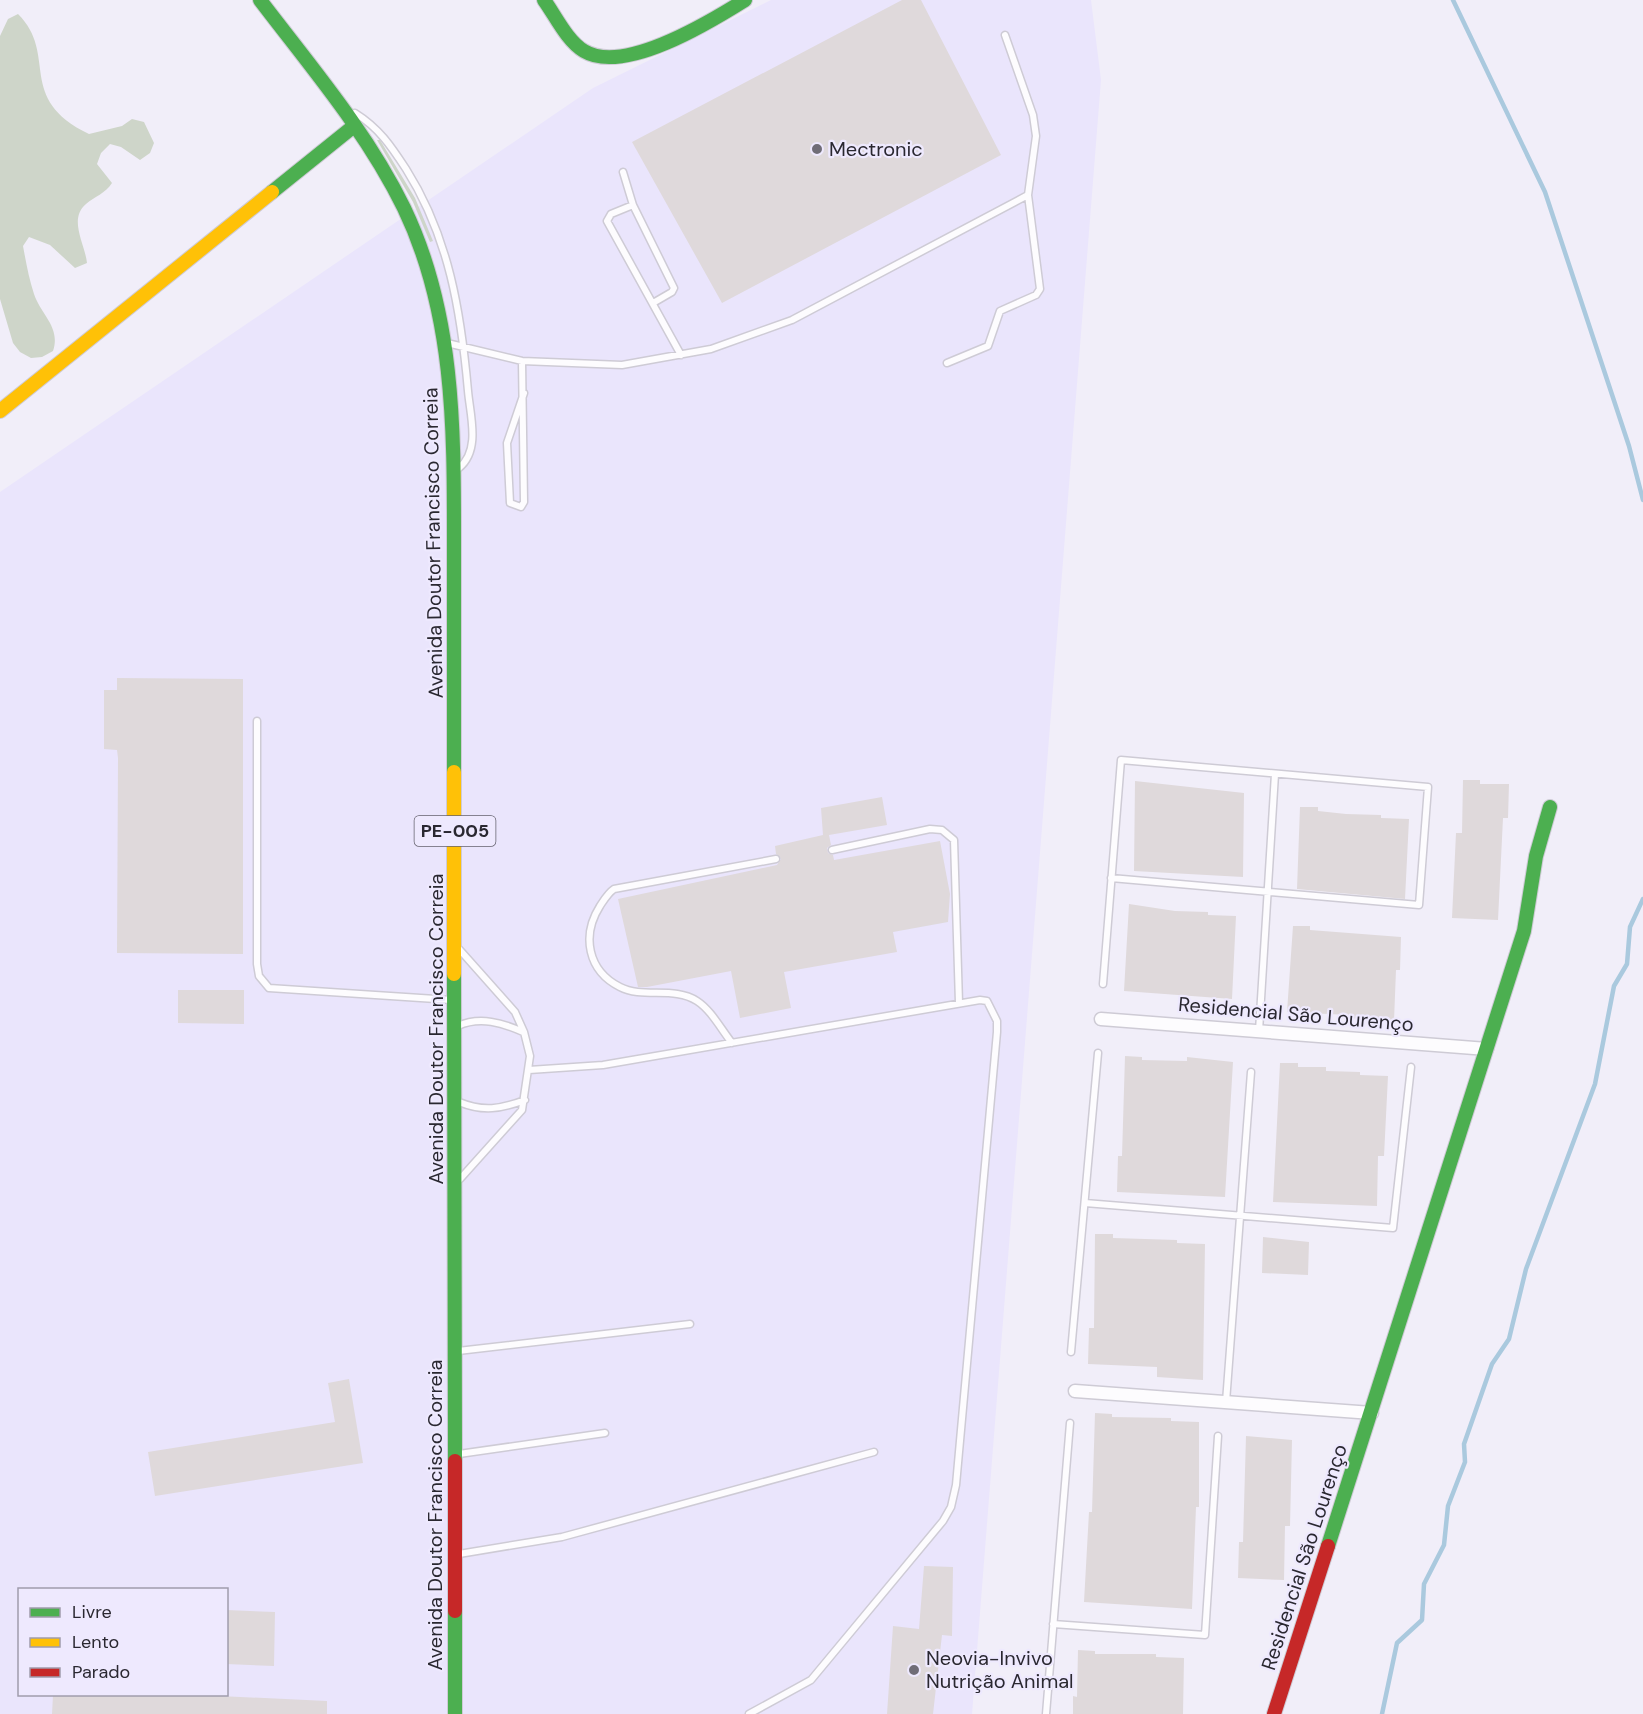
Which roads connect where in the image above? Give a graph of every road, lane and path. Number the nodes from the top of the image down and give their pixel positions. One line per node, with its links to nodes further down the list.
1 (260, 0): 5 (main road, Avenida Doutor Francisco Correia / PE-005)
2 (544, 0): 3 (main road)
3 (745, 0)
4 (1005, 35): 8 (lane)
5 (333, 98): 6 (main road, Avenida Doutor Francisco Correia / PE-005); 12 (lane)
6 (354, 126): 11 (main road, Avenida Doutor Francisco Correia / PE-005); 17 (main road)
7 (623, 172): 9 (lane)
8 (1028, 195): 13 (lane); 15 (lane)
9 (633, 205): 10 (lane); 10 (lane)
10 (653, 303): 13 (lane)
11 (446, 343): 12 (lane); 18 (main road, Avenida Doutor Francisco Correia / PE-005)
12 (464, 345): 14 (lane); 18 (lane)
13 (681, 355): 14 (lane)
14 (522, 361): 16 (lane)
15 (947, 363)
16 (524, 393): 16 (lane)
17 (0, 411)
18 (454, 472): 26 (main road, Avenida Doutor Francisco Correia / PE-005)
19 (257, 721): 28 (lane)
20 (1275, 774): 24 (lane); 25 (lane); 25 (lane)
21 (1550, 807): 35 (main road, Residencial São Lourenço)
22 (832, 850): 29 (lane)
23 (776, 859): 34 (lane)
24 (1112, 878): 25 (lane); 27 (lane)
25 (1268, 892): 32 (lane)
26 (456, 946): 28 (main road, Avenida Doutor Francisco Correia / PE-005); 33 (lane)
27 (1103, 984)
28 (456, 1001): 31 (main road, Avenida Doutor Francisco Correia / PE-005)
29 (959, 1003): 34 (lane); 59 (lane)
30 (1101, 1019): 32 (street, Residencial São Lourenço)
31 (455, 1027): 33 (lane); 40 (main road, Avenida Doutor Francisco Correia / PE-005)
32 (1259, 1031): 35 (street, Residencial São Lourenço)
33 (524, 1032): 38 (lane)
34 (732, 1043): 38 (lane)
35 (1487, 1049): 50 (main road, Residencial São Lourenço)
36 (1098, 1053): 43 (lane)
37 (1411, 1066): 44 (lane)
38 (529, 1070): 41 (lane)
39 (1251, 1072): 44 (lane)
40 (456, 1100): 41 (lane); 42 (main road, Avenida Doutor Francisco Correia / PE-005)
41 (525, 1100): 42 (lane)
42 (456, 1184): 46 (main road, Avenida Doutor Francisco Correia / PE-005)
43 (1084, 1203): 44 (lane); 47 (lane)
44 (1240, 1215): 49 (lane)
45 (690, 1324): 46 (lane)
46 (455, 1351): 55 (main road, Avenida Doutor Francisco Correia / PE-005)
47 (1071, 1352)
48 (1075, 1391): 49 (street)
49 (1226, 1402): 50 (street)
50 (1372, 1413): 61 (main road, Residencial São Lourenço)
51 (1070, 1423): 57 (lane)
52 (605, 1433): 55 (lane)
53 (1218, 1436): 57 (lane)
54 (874, 1452): 56 (lane)
55 (455, 1454): 56 (main road, Avenida Doutor Francisco Correia / PE-005)
56 (456, 1554): 58 (main road, Avenida Doutor Francisco Correia / PE-005)
57 (1053, 1624): 60 (lane)
58 (455, 1714)
59 (748, 1714)
60 (1046, 1714)
61 (1274, 1714)

